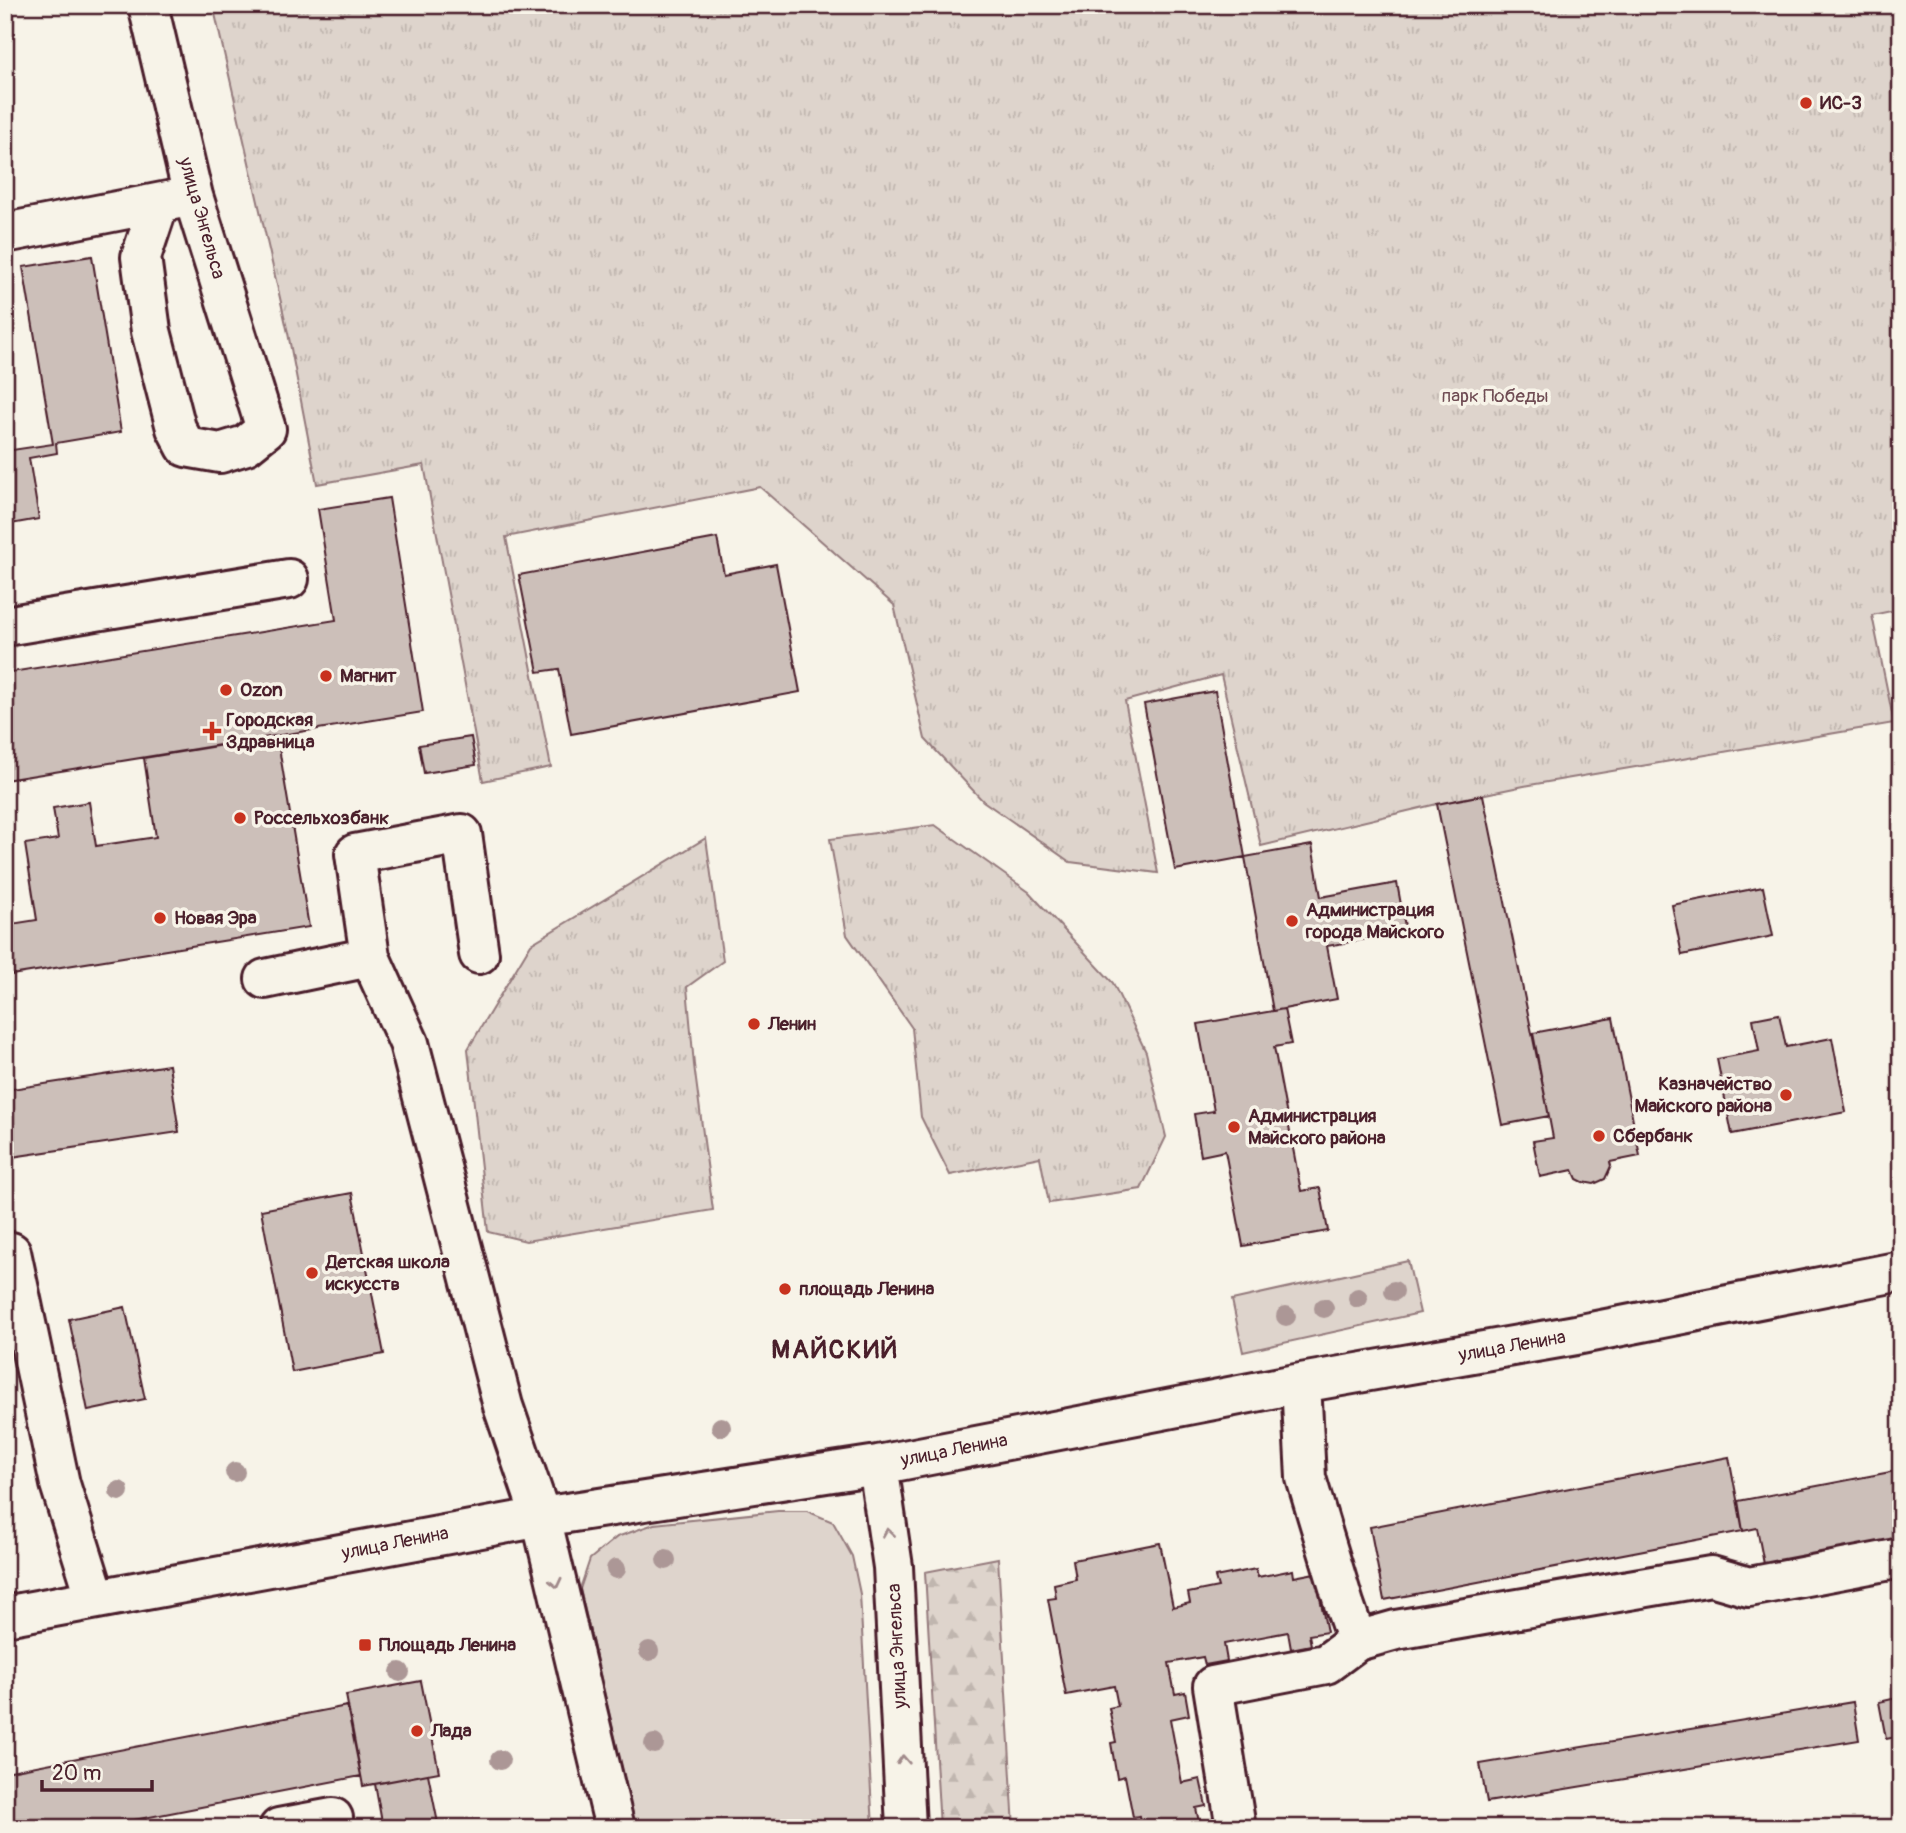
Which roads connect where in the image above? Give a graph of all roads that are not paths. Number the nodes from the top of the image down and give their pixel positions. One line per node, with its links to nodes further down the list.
1 (148, 5): 2 (street, улица Энгельса)
2 (176, 199): 2 (street, улица Энгельса); 3 (street)
3 (5, 233)
4 (289, 579): 5 (street)
5 (5, 626)
6 (479, 954): 7 (street)
7 (370, 957): 8 (street); 13 (street)
8 (265, 979)
9 (5, 1251): 15 (street)
10 (1901, 1271): 11 (street, улица Ленина)
11 (1301, 1383): 12 (street, улица Ленина); 17 (street)
12 (878, 1465): 13 (street, улица Ленина); 21 (street, улица Энгельса, one-way to 12)
13 (541, 1517): 15 (street, улица Ленина); 20 (street, one-way to 20)
14 (1901, 1558): 17 (street)
15 (96, 1599): 16 (street, улица Ленина)
16 (5, 1616)
17 (1357, 1641): 22 (street)
18 (333, 1818): 19 (street)
19 (279, 1828)
20 (615, 1828)
21 (906, 1828)
22 (1236, 1828)

